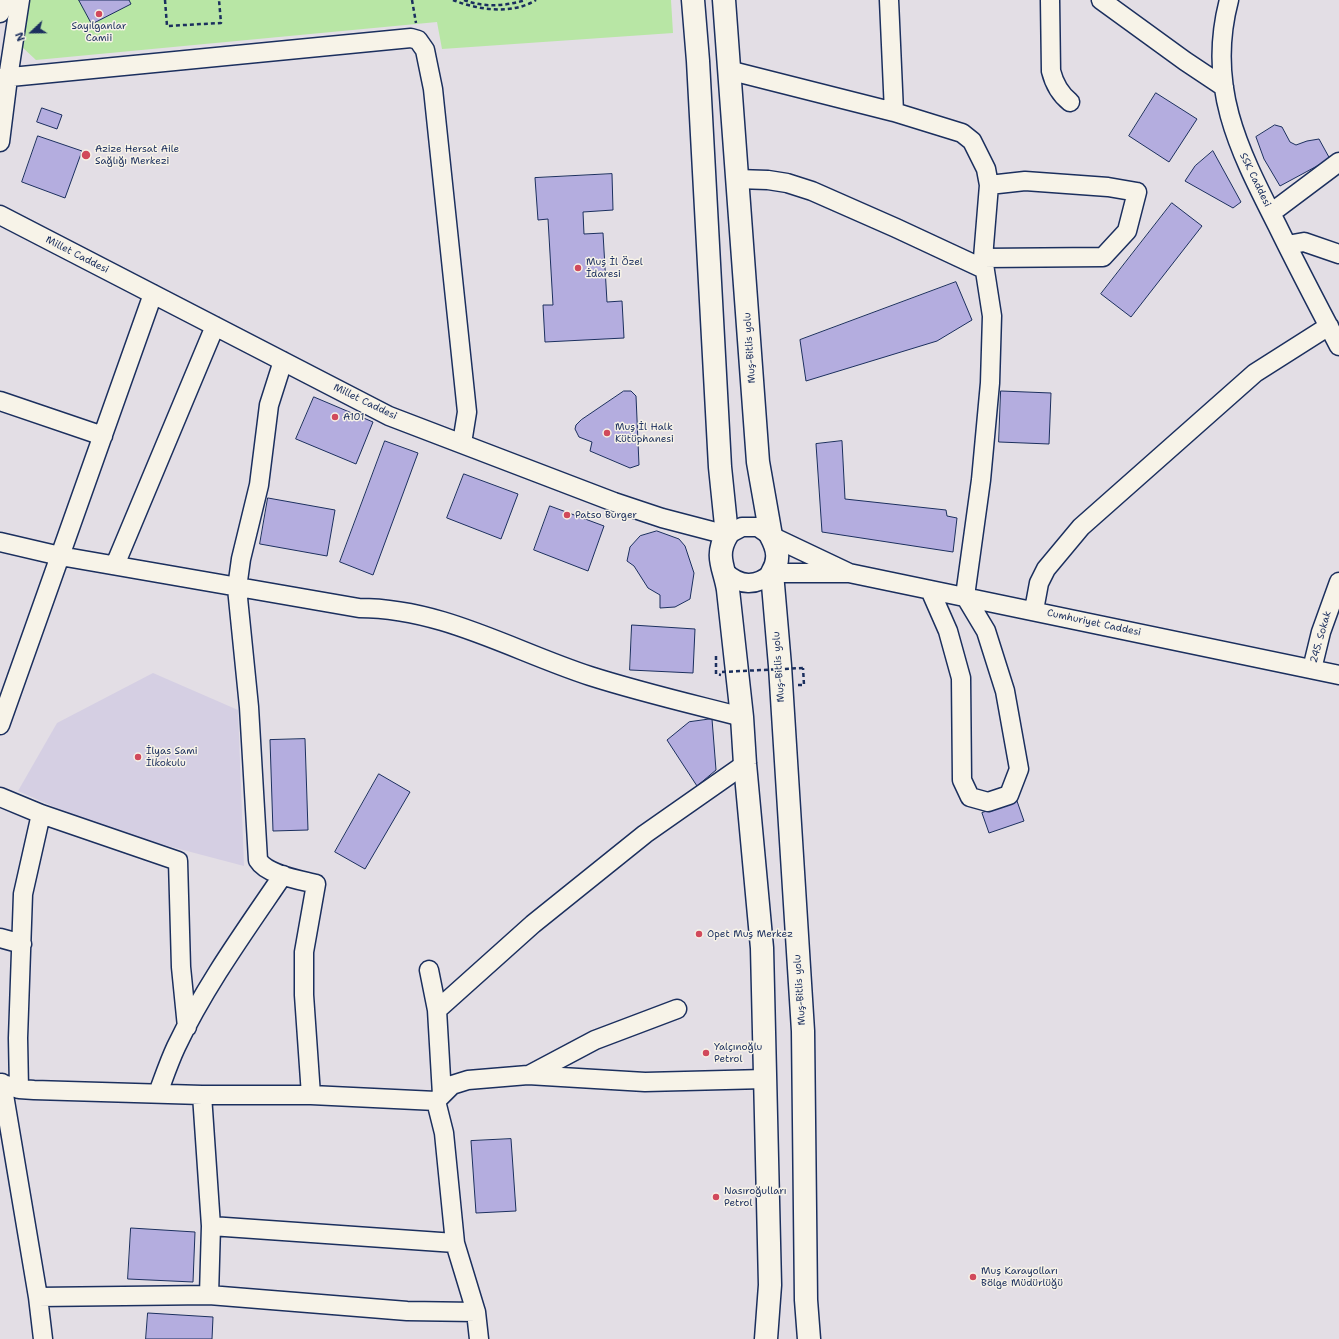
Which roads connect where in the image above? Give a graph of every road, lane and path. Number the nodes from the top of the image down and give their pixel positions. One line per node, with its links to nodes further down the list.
1 (2, 0): 16 (street)
2 (20, 0): 19 (street)
3 (165, 0): 4 (path)
4 (218, 0)
5 (412, 0): 17 (path)
6 (453, 0): 9 (path)
7 (464, 0): 8 (path)
8 (526, 0)
9 (536, 0)
10 (693, 0): 40 (highway)
11 (724, 0): 18 (highway, Muş-Bitlis yolu)
12 (889, 0): 22 (street)
13 (1050, 0): 21 (street)
14 (1101, 0): 20 (street)
15 (1229, 0): 20 (street, SSK Caddesi)
16 (0, 13)
17 (418, 40): 19 (street); 39 (street)
18 (728, 70): 22 (street); 25 (highway, Muş-Bitlis yolu)
19 (4, 78): 23 (street)
20 (1224, 87): 27 (street, SSK Caddesi)
21 (1070, 102)
22 (894, 112): 26 (street)
23 (0, 142)
24 (1339, 162): 27 (street)
25 (737, 179): 31 (street); 41 (highway, Muş-Bitlis yolu)
26 (989, 185): 31 (street); 31 (street)
27 (1271, 213): 29 (street, SSK Caddesi)
28 (0, 215): 32 (street, Millet Caddesi)
29 (1287, 245): 30 (street); 34 (street, SSK Caddesi)
30 (1339, 254)
31 (984, 264): 51 (street)
32 (153, 294): 33 (street, Millet Caddesi); 38 (street)
33 (215, 326): 36 (street, Millet Caddesi); 44 (street)
34 (1329, 326): 35 (street, SSK Caddesi); 52 (street)
35 (1339, 346)
36 (283, 361): 39 (street, Millet Caddesi); 49 (street)
37 (0, 401): 38 (street)
38 (103, 436): 43 (street)
39 (462, 443): 40 (street, Millet Caddesi)
40 (727, 535): 41 (street, Cumhuriyet Caddesi); 45 (highway)
41 (771, 536): 46 (street, Cumhuriyet Caddesi); 47 (highway, Muş-Bitlis yolu)
42 (0, 542): 43 (street)
43 (60, 556): 44 (street); 57 (street)
44 (115, 565): 49 (street)
45 (725, 572): 47 (street, Cumhuriyet Caddesi); 58 (highway)
46 (849, 572): 47 (street, Cumhuriyet Caddesi); 50 (street, Cumhuriyet Caddesi)
47 (772, 573): 85 (highway, Muş-Bitlis yolu)
48 (1339, 582): 53 (street, 245. Sokak)
49 (237, 588): 58 (street); 62 (street)
50 (930, 590): 51 (street, Cumhuriyet Caddesi); 51 (street)
51 (965, 596): 52 (street, Cumhuriyet Caddesi)
52 (1034, 610): 53 (street, Cumhuriyet Caddesi)
53 (1312, 669): 55 (street, Cumhuriyet Caddesi)
54 (722, 672): 56 (path, bridge)
55 (1339, 675)
56 (804, 685)
57 (2, 716)
58 (742, 717): 59 (highway)
59 (745, 764): 67 (street); 70 (highway)
60 (0, 796): 61 (street)
61 (40, 814): 64 (street); 68 (street)
62 (283, 875): 68 (street); 75 (street)
63 (0, 938): 64 (street)
64 (22, 944): 72 (street)
65 (430, 970): 67 (street)
66 (677, 1009): 69 (street)
67 (437, 1010): 76 (street)
68 (187, 1027): 73 (street)
69 (528, 1075): 70 (street); 76 (street)
70 (765, 1079): 84 (highway)
71 (1, 1083): 72 (street); 80 (street)
72 (19, 1089): 73 (street)
73 (158, 1093): 74 (street)
74 (202, 1095): 75 (street); 77 (street)
75 (311, 1095): 76 (street)
76 (439, 1098): 78 (street)
77 (212, 1226): 78 (street); 79 (street)
78 (455, 1243): 81 (street)
79 (209, 1295): 80 (street); 81 (street)
80 (38, 1297): 82 (street)
81 (476, 1312): 83 (street)
82 (43, 1339)
83 (480, 1339)
84 (766, 1339)
85 (809, 1339)

